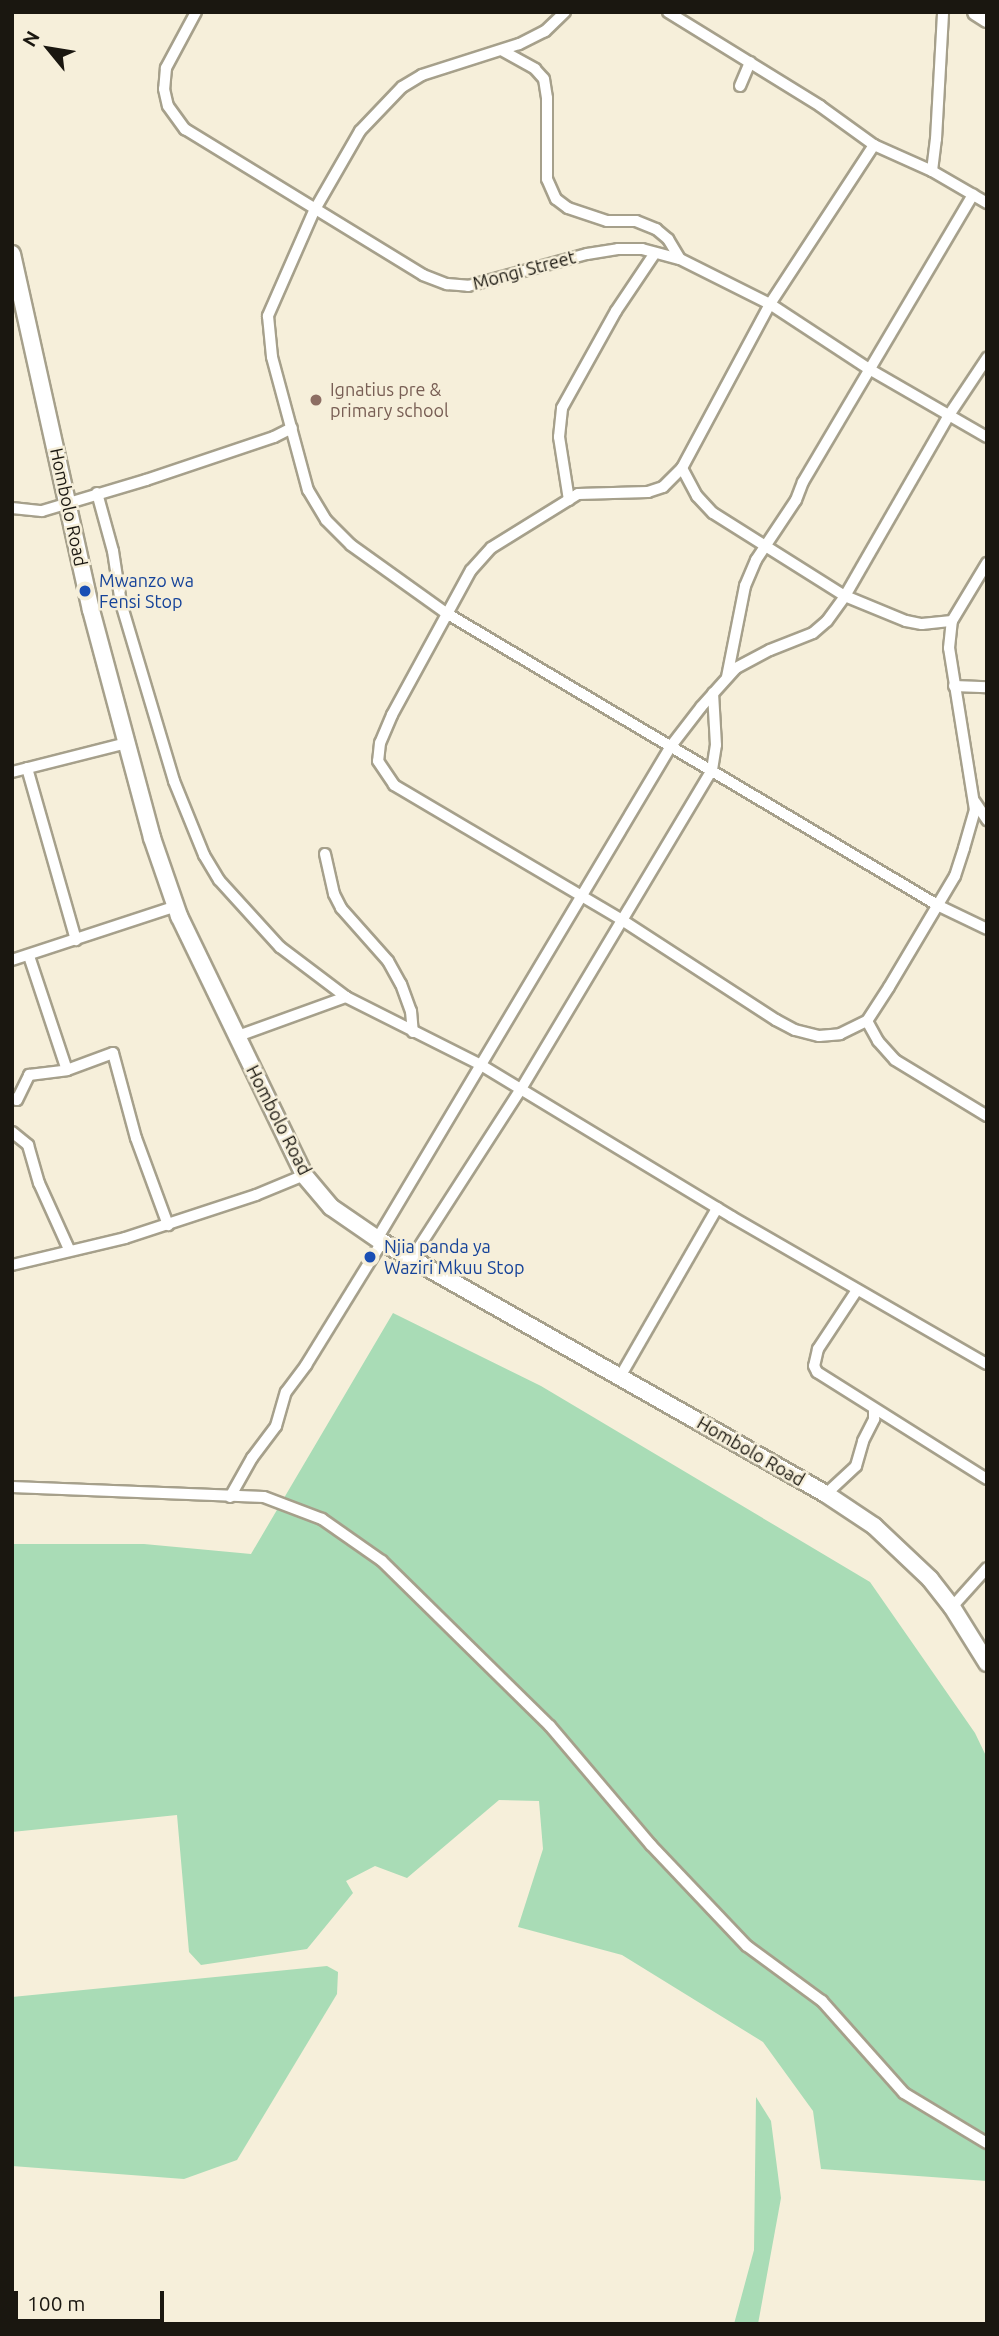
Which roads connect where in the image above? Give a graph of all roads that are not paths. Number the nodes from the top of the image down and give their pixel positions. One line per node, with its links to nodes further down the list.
1 (196, 12): 14 (street, Mongi Street)
2 (565, 12): 7 (street)
3 (668, 12): 8 (street)
4 (943, 12): 11 (street)
5 (976, 12): 6 (street)
6 (987, 19)
7 (503, 51): 14 (street); 17 (street)
8 (750, 62): 9 (street); 10 (street)
9 (740, 86)
10 (874, 145): 11 (street); 18 (street)
11 (932, 171): 12 (street)
12 (973, 195): 13 (street); 20 (street)
13 (987, 203)
14 (314, 211): 15 (street, Mongi Street); 22 (street)
15 (655, 253): 17 (street, Mongi Street); 26 (street)
16 (12, 254): 27 (street, Hombolo Road)
17 (680, 259): 18 (street, Mongi Street)
18 (769, 304): 20 (street, Mongi Street); 24 (street)
19 (987, 358): 21 (street)
20 (869, 369): 21 (street, Mongi Street); 29 (street)
21 (949, 415): 23 (street, Mongi Street); 31 (street)
22 (292, 428): 25 (street); 32 (street)
23 (987, 437)
24 (682, 468): 26 (street); 29 (street)
25 (97, 493): 27 (street); 54 (street)
26 (569, 500): 32 (street)
27 (68, 503): 28 (street); 38 (street, Hombolo Road)
28 (12, 508)
29 (764, 546): 31 (street); 34 (street)
30 (987, 564): 33 (street)
31 (845, 596): 33 (street); 34 (street)
32 (446, 613): 39 (street); 46 (street)
33 (952, 621): 35 (street)
34 (727, 679): 37 (street)
35 (954, 686): 36 (street); 43 (street)
36 (987, 687)
37 (713, 693): 39 (street); 41 (street)
38 (127, 743): 40 (street); 47 (street, Hombolo Road)
39 (671, 746): 41 (street); 46 (street)
40 (27, 768): 42 (street); 51 (street)
41 (712, 770): 48 (street); 49 (street)
42 (12, 772)
43 (974, 801): 44 (street); 48 (street)
44 (987, 820)
45 (325, 854): 56 (street)
46 (581, 897): 49 (street); 58 (street)
47 (176, 906): 51 (street); 57 (street, Hombolo Road)
48 (939, 906): 50 (street); 55 (street)
49 (622, 920): 55 (street); 60 (street)
50 (987, 929)
51 (76, 940): 52 (street)
52 (29, 956): 53 (street); 59 (street)
53 (12, 960)
54 (346, 997): 56 (street); 57 (street)
55 (867, 1021): 62 (street)
56 (414, 1031): 58 (street)
57 (238, 1036): 64 (street, Hombolo Road)
58 (481, 1065): 60 (street); 67 (street)
59 (67, 1070): 61 (street); 66 (street)
60 (521, 1088): 65 (street); 69 (street)
61 (12, 1098)
62 (987, 1116)
63 (12, 1132): 68 (street)
64 (304, 1175): 66 (street); 67 (street, Hombolo Road)
65 (717, 1208): 71 (street); 73 (street)
66 (168, 1225): 68 (street)
67 (379, 1240): 69 (street, Hombolo Road); 78 (street)
68 (69, 1249): 70 (street)
69 (412, 1258): 73 (street, Hombolo Road)
70 (12, 1265)
71 (857, 1290): 72 (street); 74 (street)
72 (987, 1364)
73 (620, 1377): 77 (street, Hombolo Road)
74 (874, 1409): 75 (street); 77 (street)
75 (987, 1479)
76 (12, 1487): 78 (street)
77 (826, 1494): 80 (street, Hombolo Road)
78 (230, 1497): 82 (street)
79 (987, 1568): 80 (street)
80 (952, 1607): 81 (street, Hombolo Road)
81 (987, 1663)
82 (987, 2143)

